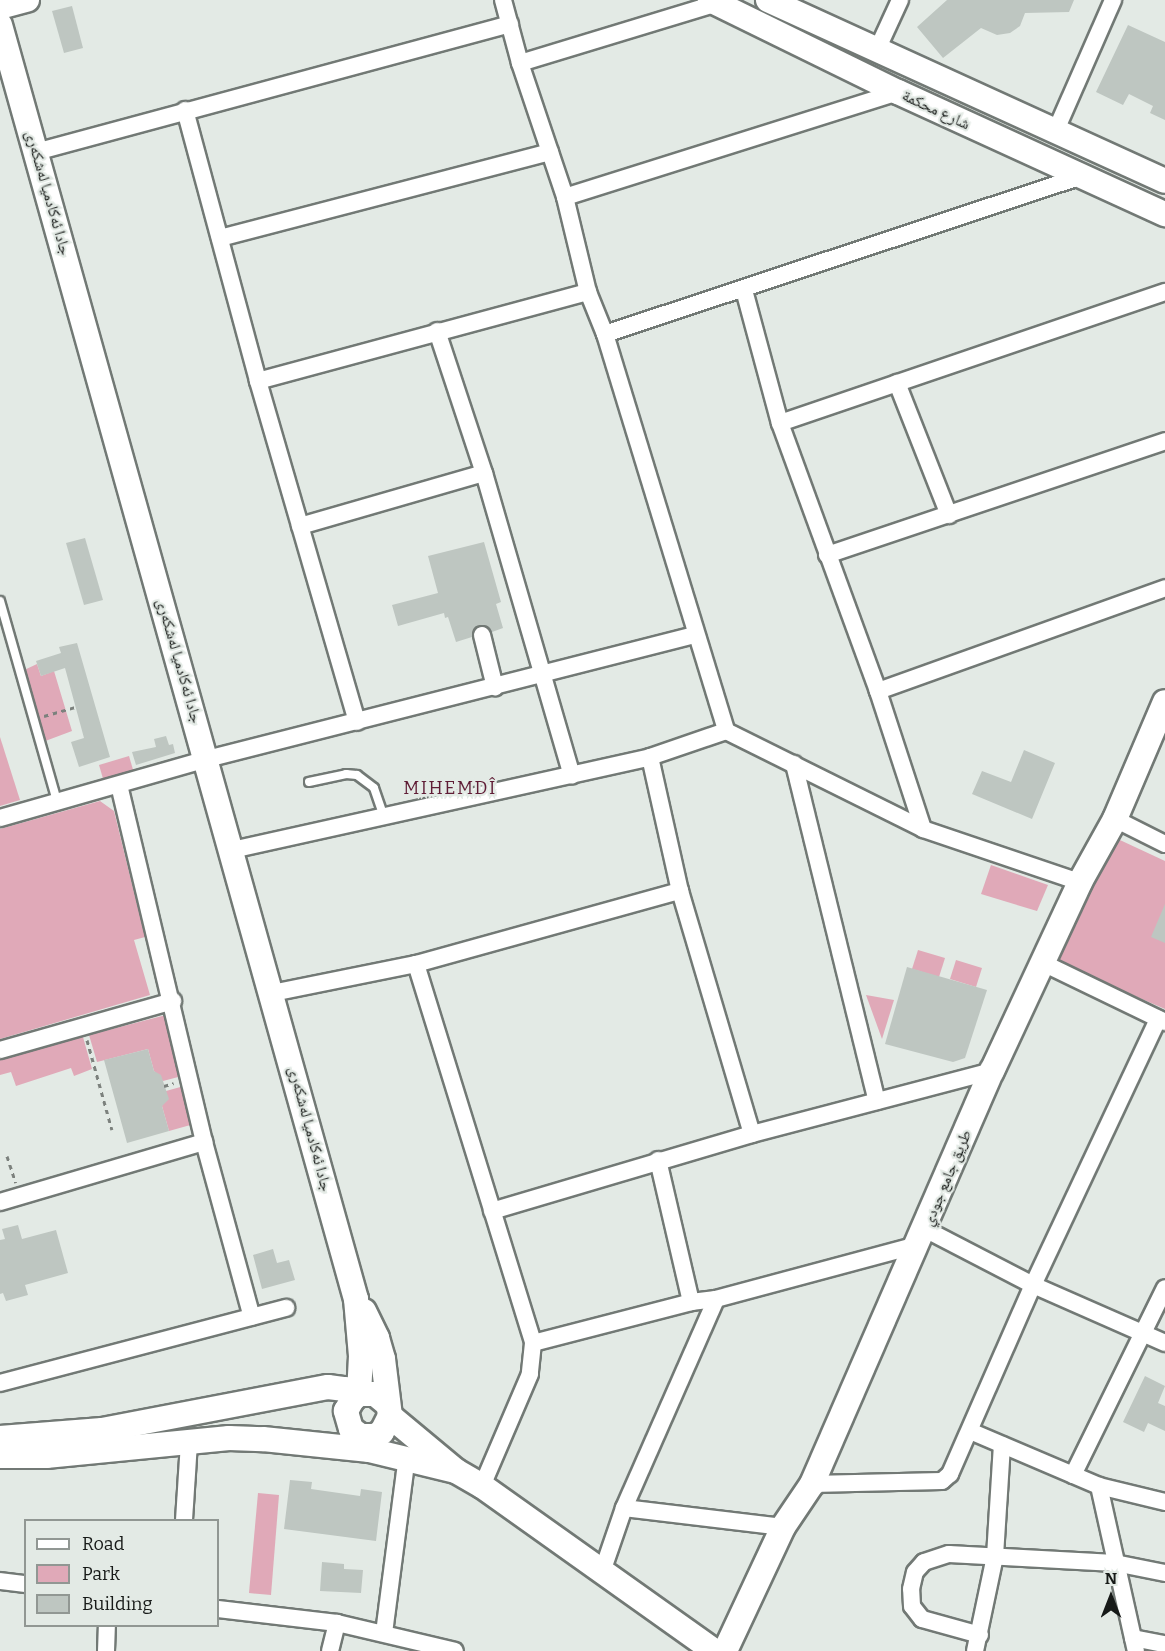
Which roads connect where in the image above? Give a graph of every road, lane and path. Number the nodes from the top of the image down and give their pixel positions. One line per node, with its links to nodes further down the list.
1 (27, 0): 7 (main road)
2 (503, 0): 8 (street)
3 (768, 0): 10 (main road, شارع محكمة)
4 (900, 0): 10 (street)
5 (1113, 0): 16 (street)
6 (714, 2): 11 (street); 13 (main road, شارع محكمة)
7 (0, 7)
8 (510, 24): 11 (street); 14 (street)
9 (0, 25): 17 (main road, جادا ئه‌كادميا له‌شكه‌رى)
10 (877, 50): 12 (main road, شارع محكمة)
11 (520, 63): 18 (street)
12 (962, 89): 15 (main road); 16 (main road, شارع محكمة)
13 (898, 92): 15 (main road, شارع محكمة); 21 (street)
14 (185, 110): 17 (street); 23 (street)
15 (950, 116): 19 (main road, شارع محكمة)
16 (1056, 130): 20 (main road, شارع محكمة)
17 (36, 152): 50 (main road, جادا ئه‌كادميا له‌شكه‌رى)
18 (550, 152): 21 (street); 23 (street)
19 (1082, 176): 22 (main road, شارع محكمة); 24 (street)
20 (1165, 181)
21 (565, 197): 25 (street)
22 (1165, 214)
23 (220, 238): 29 (street)
24 (744, 290): 28 (street); 31 (street)
25 (588, 292): 27 (street); 28 (street)
26 (1165, 292): 30 (street)
27 (437, 331): 29 (street); 33 (street)
28 (605, 334): 40 (street)
29 (258, 381): 35 (street)
30 (897, 383): 31 (street); 34 (street)
31 (780, 423): 36 (street)
32 (1165, 441): 34 (street)
33 (484, 473): 35 (street); 41 (street)
34 (949, 514): 36 (street)
35 (300, 526): 47 (street)
36 (827, 555): 43 (street)
37 (1165, 588): 43 (street)
38 (0, 601): 46 (lane)
39 (482, 635): 42 (street)
40 (695, 635): 41 (street); 48 (street)
41 (544, 674): 42 (street); 52 (street)
42 (495, 687): 47 (street)
43 (878, 691): 59 (street)
44 (1165, 702): 58 (main road, طريق جامع جودي)
45 (76, 707): 46 (path)
46 (34, 720): 55 (lane)
47 (357, 722): 50 (street)
48 (726, 731): 49 (street); 51 (street)
49 (650, 757): 52 (street); 63 (street)
50 (207, 759): 54 (street); 61 (main road, جادا ئه‌كادميا له‌شكه‌رى)
51 (794, 764): 59 (street); 72 (street)
52 (572, 775): 56 (street)
53 (309, 782): 56 (lane)
54 (119, 785): 55 (street); 67 (street)
55 (57, 801): 57 (street)
56 (383, 814): 61 (street)
57 (0, 818)
58 (1115, 819): 60 (street); 62 (main road, طريق جامع جودي)
59 (923, 829): 62 (street)
60 (1165, 844)
61 (232, 850): 66 (main road, جادا ئه‌كادميا له‌شكه‌رى)
62 (1080, 882): 64 (main road, طريق جامع جودي)
63 (680, 891): 65 (street); 74 (street)
64 (1041, 962): 68 (street); 71 (main road, طريق جامع جودي)
65 (416, 964): 66 (street); 80 (street)
66 (272, 993): 84 (main road, جادا ئه‌كادميا له‌شكه‌رى)
67 (173, 1001): 69 (street); 75 (street)
68 (1162, 1021): 82 (street)
69 (83, 1027): 70 (street); 73 (path)
70 (0, 1050)
71 (992, 1071): 72 (street); 81 (main road, طريق جامع جودي)
72 (877, 1101): 74 (street)
73 (112, 1130)
74 (752, 1134): 77 (street)
75 (204, 1142): 78 (street); 88 (street)
76 (7, 1156): 78 (path)
77 (658, 1160): 80 (street); 86 (street)
78 (21, 1196): 79 (street)
79 (0, 1202)
80 (492, 1211): 91 (street)
81 (921, 1237): 82 (street); 85 (street); 105 (main road, طريق جامع جودي)
82 (1033, 1285): 89 (street); 95 (street)
83 (1165, 1288): 89 (street)
84 (356, 1299): 93 (main road); 94 (main road)
85 (716, 1299): 86 (street); 109 (street)
86 (691, 1302): 91 (street)
87 (286, 1308): 88 (street)
88 (252, 1317): 92 (street)
89 (1143, 1333): 90 (street); 104 (street)
90 (1165, 1342)
91 (533, 1343): 106 (street)
92 (0, 1383)
93 (358, 1395): 94 (main road); 96 (main road); 97 (main road)
94 (388, 1409): 96 (main road); 103 (main road)
95 (970, 1431): 100 (street); 105 (street)
96 (368, 1436): 99 (main road); 102 (main road)
97 (0, 1438)
98 (189, 1442): 99 (main road); 101 (main road); 110 (street)
99 (332, 1444): 102 (main road)
100 (1002, 1445): 104 (street); 112 (street)
101 (0, 1456)
102 (408, 1457): 103 (main road); 121 (street)
103 (456, 1471): 106 (main road)
104 (1072, 1475): 107 (street)
105 (812, 1484): 111 (main road, طريق جامع جودي)
106 (482, 1486): 114 (main road)
107 (1099, 1486): 108 (street); 113 (street)
108 (1165, 1502)
109 (624, 1508): 111 (street); 114 (street)
110 (184, 1519)
111 (783, 1527): 129 (main road, طريق جامع جودي)
112 (995, 1556): 113 (street); 122 (street); 122 (street)
113 (1115, 1563): 115 (street); 123 (street)
114 (602, 1572): 128 (main road)
115 (1165, 1573)
116 (0, 1581): 117 (street)
117 (24, 1584)
118 (219, 1609): 119 (street)
119 (337, 1623): 121 (street); 126 (street)
120 (107, 1627): 125 (street)
121 (384, 1633): 127 (street)
122 (977, 1643)
123 (1134, 1644): 124 (street)
124 (1165, 1644)
125 (106, 1651)
126 (330, 1651)
127 (455, 1651)
128 (714, 1651)
129 (725, 1651)

